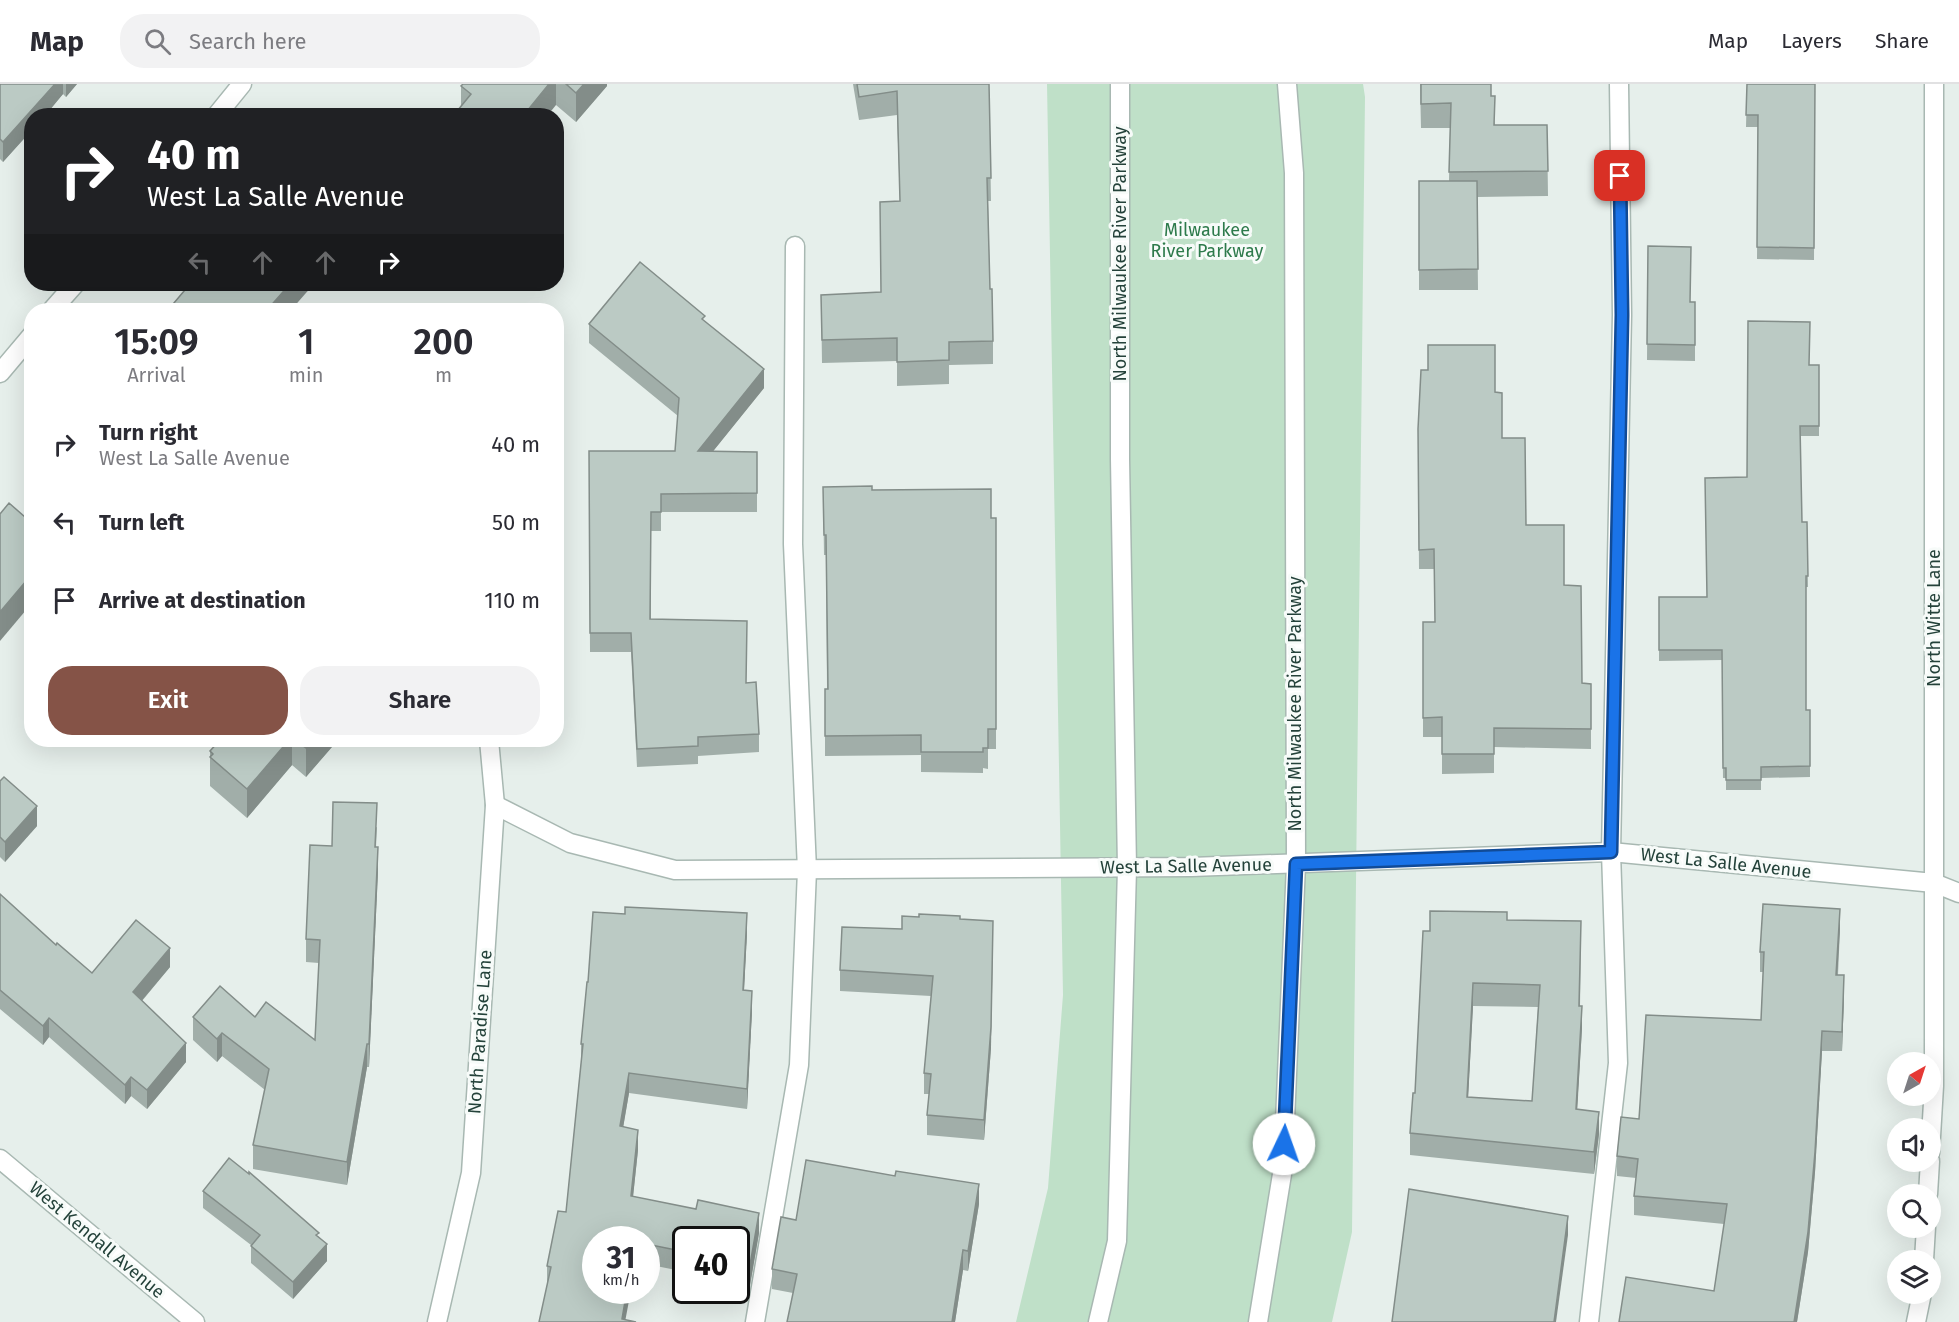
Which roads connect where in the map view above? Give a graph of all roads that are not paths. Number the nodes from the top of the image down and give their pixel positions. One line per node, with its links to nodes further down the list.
1 (242, 84): 6 (street)
2 (1120, 84): 16 (street, North Milwaukee River Parkway)
3 (1287, 84): 15 (street, North Milwaukee River Parkway)
4 (1619, 84): 14 (street)
5 (1934, 84): 18 (street, North Witte Lane)
6 (222, 108)
7 (795, 246): 17 (street)
8 (69, 291): 9 (street)
9 (58, 303)
10 (24, 344): 11 (street)
11 (0, 373)
12 (490, 747): 13 (street, North Paradise Lane)
13 (495, 805): 17 (street, West La Salle Avenue); 24 (street, North Paradise Lane)
14 (1611, 852): 15 (street, West La Salle Avenue); 18 (street, West La Salle Avenue); 28 (street)
15 (1296, 864): 16 (street, West La Salle Avenue); 27 (street, North Milwaukee River Parkway)
16 (1126, 868): 17 (street, West La Salle Avenue); 26 (street, North Milwaukee River Parkway)
17 (807, 870): 25 (street)
18 (1934, 884): 19 (street, West La Salle Avenue); 20 (street, North Witte Lane)
19 (1959, 893)
20 (1932, 1118)
21 (0, 1159): 23 (street, West Kendall Avenue)
22 (1920, 1304): 29 (street)
23 (195, 1322)
24 (437, 1322)
25 (755, 1322)
26 (1098, 1322)
27 (1258, 1322)
28 (1589, 1322)
29 (1916, 1322)

